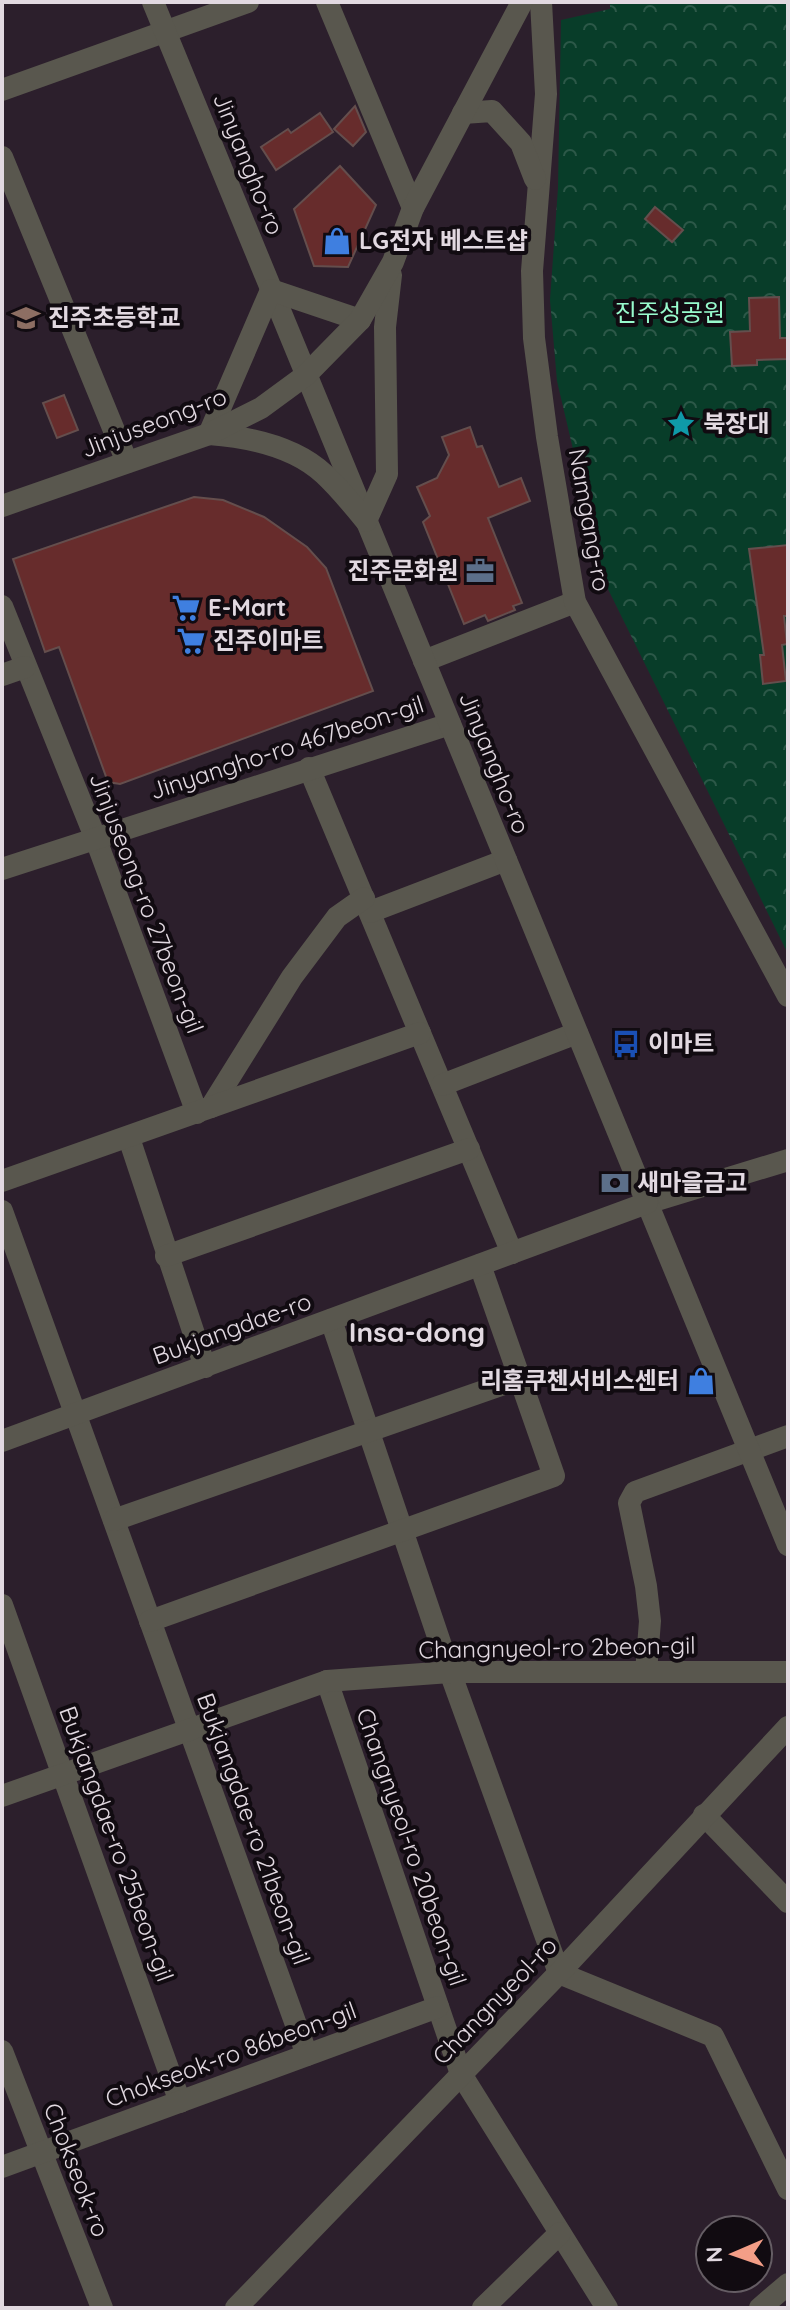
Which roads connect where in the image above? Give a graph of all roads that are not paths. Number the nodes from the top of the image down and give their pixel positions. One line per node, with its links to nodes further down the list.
1 (153, 2): 6 (street, Jinyangho-ro)
2 (248, 2): 6 (street)
3 (522, 2): 8 (street, Jinjuseong-ro)
4 (541, 2): 10 (street, Namgang-ro)
5 (331, 12): 11 (street)
6 (165, 32): 7 (street); 13 (street, Jinyangho-ro)
7 (2, 90)
8 (463, 113): 10 (street); 11 (street, Jinjuseong-ro)
9 (2, 157): 17 (street)
10 (538, 188): 20 (street, Namgang-ro)
11 (413, 208): 12 (street, Jinjuseong-ro)
12 (393, 262): 14 (street, Jinjuseong-ro); 19 (street)
13 (271, 290): 14 (street); 15 (street, Jinyangho-ro); 16 (street)
14 (360, 320): 15 (street, Jinjuseong-ro)
15 (306, 375): 16 (street, Jinjuseong-ro); 19 (street, Jinyangho-ro)
16 (209, 434): 17 (street, Jinjuseong-ro); 19 (street)
17 (127, 462): 18 (street, Jinjuseong-ro)
18 (2, 506)
19 (366, 521): 22 (street, Jinyangho-ro)
20 (575, 602): 22 (street); 31 (street, Namgang-ro)
21 (2, 606): 23 (street, Jinjuseong-ro 27beon-gil)
22 (424, 661): 25 (street, Jinyangho-ro)
23 (25, 667): 24 (street); 27 (street, Jinjuseong-ro 27beon-gil)
24 (2, 675)
25 (450, 724): 26 (street, Jinyangho-ro 467beon-gil); 28 (street, Jinyangho-ro)
26 (309, 768): 27 (street, Jinyangho-ro 467beon-gil); 30 (street)
27 (95, 837): 29 (street, Jinyangho-ro 467beon-gil); 35 (street, Jinjuseong-ro 27beon-gil)
28 (506, 860): 30 (street); 33 (street, Jinyangho-ro)
29 (2, 869)
30 (367, 905): 32 (street); 35 (street)
31 (788, 996)
32 (420, 1033): 34 (street); 35 (street)
33 (577, 1033): 34 (street); 40 (street, Jinyangho-ro)
34 (442, 1085): 37 (street)
35 (204, 1110): 36 (street)
36 (129, 1138): 39 (street); 43 (street)
37 (469, 1149): 42 (street); 43 (street)
38 (788, 1160): 40 (street, Bukjangdae-ro)
39 (2, 1181)
40 (647, 1203): 42 (street, Bukjangdae-ro); 52 (street, Jinyangho-ro)
41 (2, 1211): 48 (street, Bukjangdae-ro 21beon-gil)
42 (512, 1253): 44 (street, Bukjangdae-ro)
43 (166, 1256): 46 (street)
44 (480, 1265): 45 (street, Bukjangdae-ro); 47 (street)
45 (331, 1320): 46 (street, Bukjangdae-ro); 49 (street)
46 (205, 1367): 48 (street, Bukjangdae-ro)
47 (521, 1378): 49 (street); 54 (street)
48 (75, 1415): 51 (street, Bukjangdae-ro); 53 (street, Bukjangdae-ro 21beon-gil)
49 (368, 1430): 53 (street); 54 (street)
50 (788, 1436): 52 (street)
51 (2, 1441)
52 (749, 1449): 55 (street, Jinyangho-ro); 59 (street)
53 (114, 1520): 57 (street, Bukjangdae-ro 21beon-gil)
54 (402, 1531): 57 (street); 58 (street)
55 (788, 1545)
56 (2, 1605): 64 (street, Bukjangdae-ro 25beon-gil)
57 (150, 1621): 63 (street, Bukjangdae-ro 21beon-gil)
58 (450, 1672): 59 (street, Changnyeol-ro 2beon-gil); 61 (street, Changnyeol-ro 2beon-gil); 68 (street)
59 (646, 1672): 60 (street, Changnyeol-ro 2beon-gil)
60 (788, 1672)
61 (327, 1681): 63 (street, Changnyeol-ro 2beon-gil); 69 (street, Changnyeol-ro 20beon-gil)
62 (788, 1727): 66 (street, Changnyeol-ro)
63 (189, 1730): 64 (street, Changnyeol-ro 2beon-gil); 71 (street, Bukjangdae-ro 21beon-gil)
64 (63, 1774): 65 (street, Changnyeol-ro 2beon-gil); 73 (street, Bukjangdae-ro 25beon-gil)
65 (2, 1796)
66 (704, 1815): 67 (street); 68 (street, Changnyeol-ro)
67 (788, 1902)
68 (559, 1973): 72 (street, Changnyeol-ro); 76 (street)
69 (438, 2007): 71 (street, Chokseok-ro 86beon-gil); 72 (street, Changnyeol-ro 20beon-gil)
70 (2, 2051): 74 (street, Chokseok-ro)
71 (307, 2055): 73 (street, Chokseok-ro 86beon-gil)
72 (461, 2074): 77 (street, Changnyeol-ro 20beon-gil); 79 (street, Changnyeol-ro)
73 (180, 2102): 74 (street, Chokseok-ro 86beon-gil)
74 (41, 2152): 75 (street, Chokseok-ro 86beon-gil); 80 (street, Chokseok-ro)
75 (2, 2167)
76 (788, 2189)
77 (560, 2233): 81 (street); 82 (street, Changnyeol-ro 20beon-gil)
78 (788, 2284): 83 (street)
79 (246, 2304)
80 (102, 2308)
81 (483, 2308)
82 (607, 2308)
83 (760, 2308)

